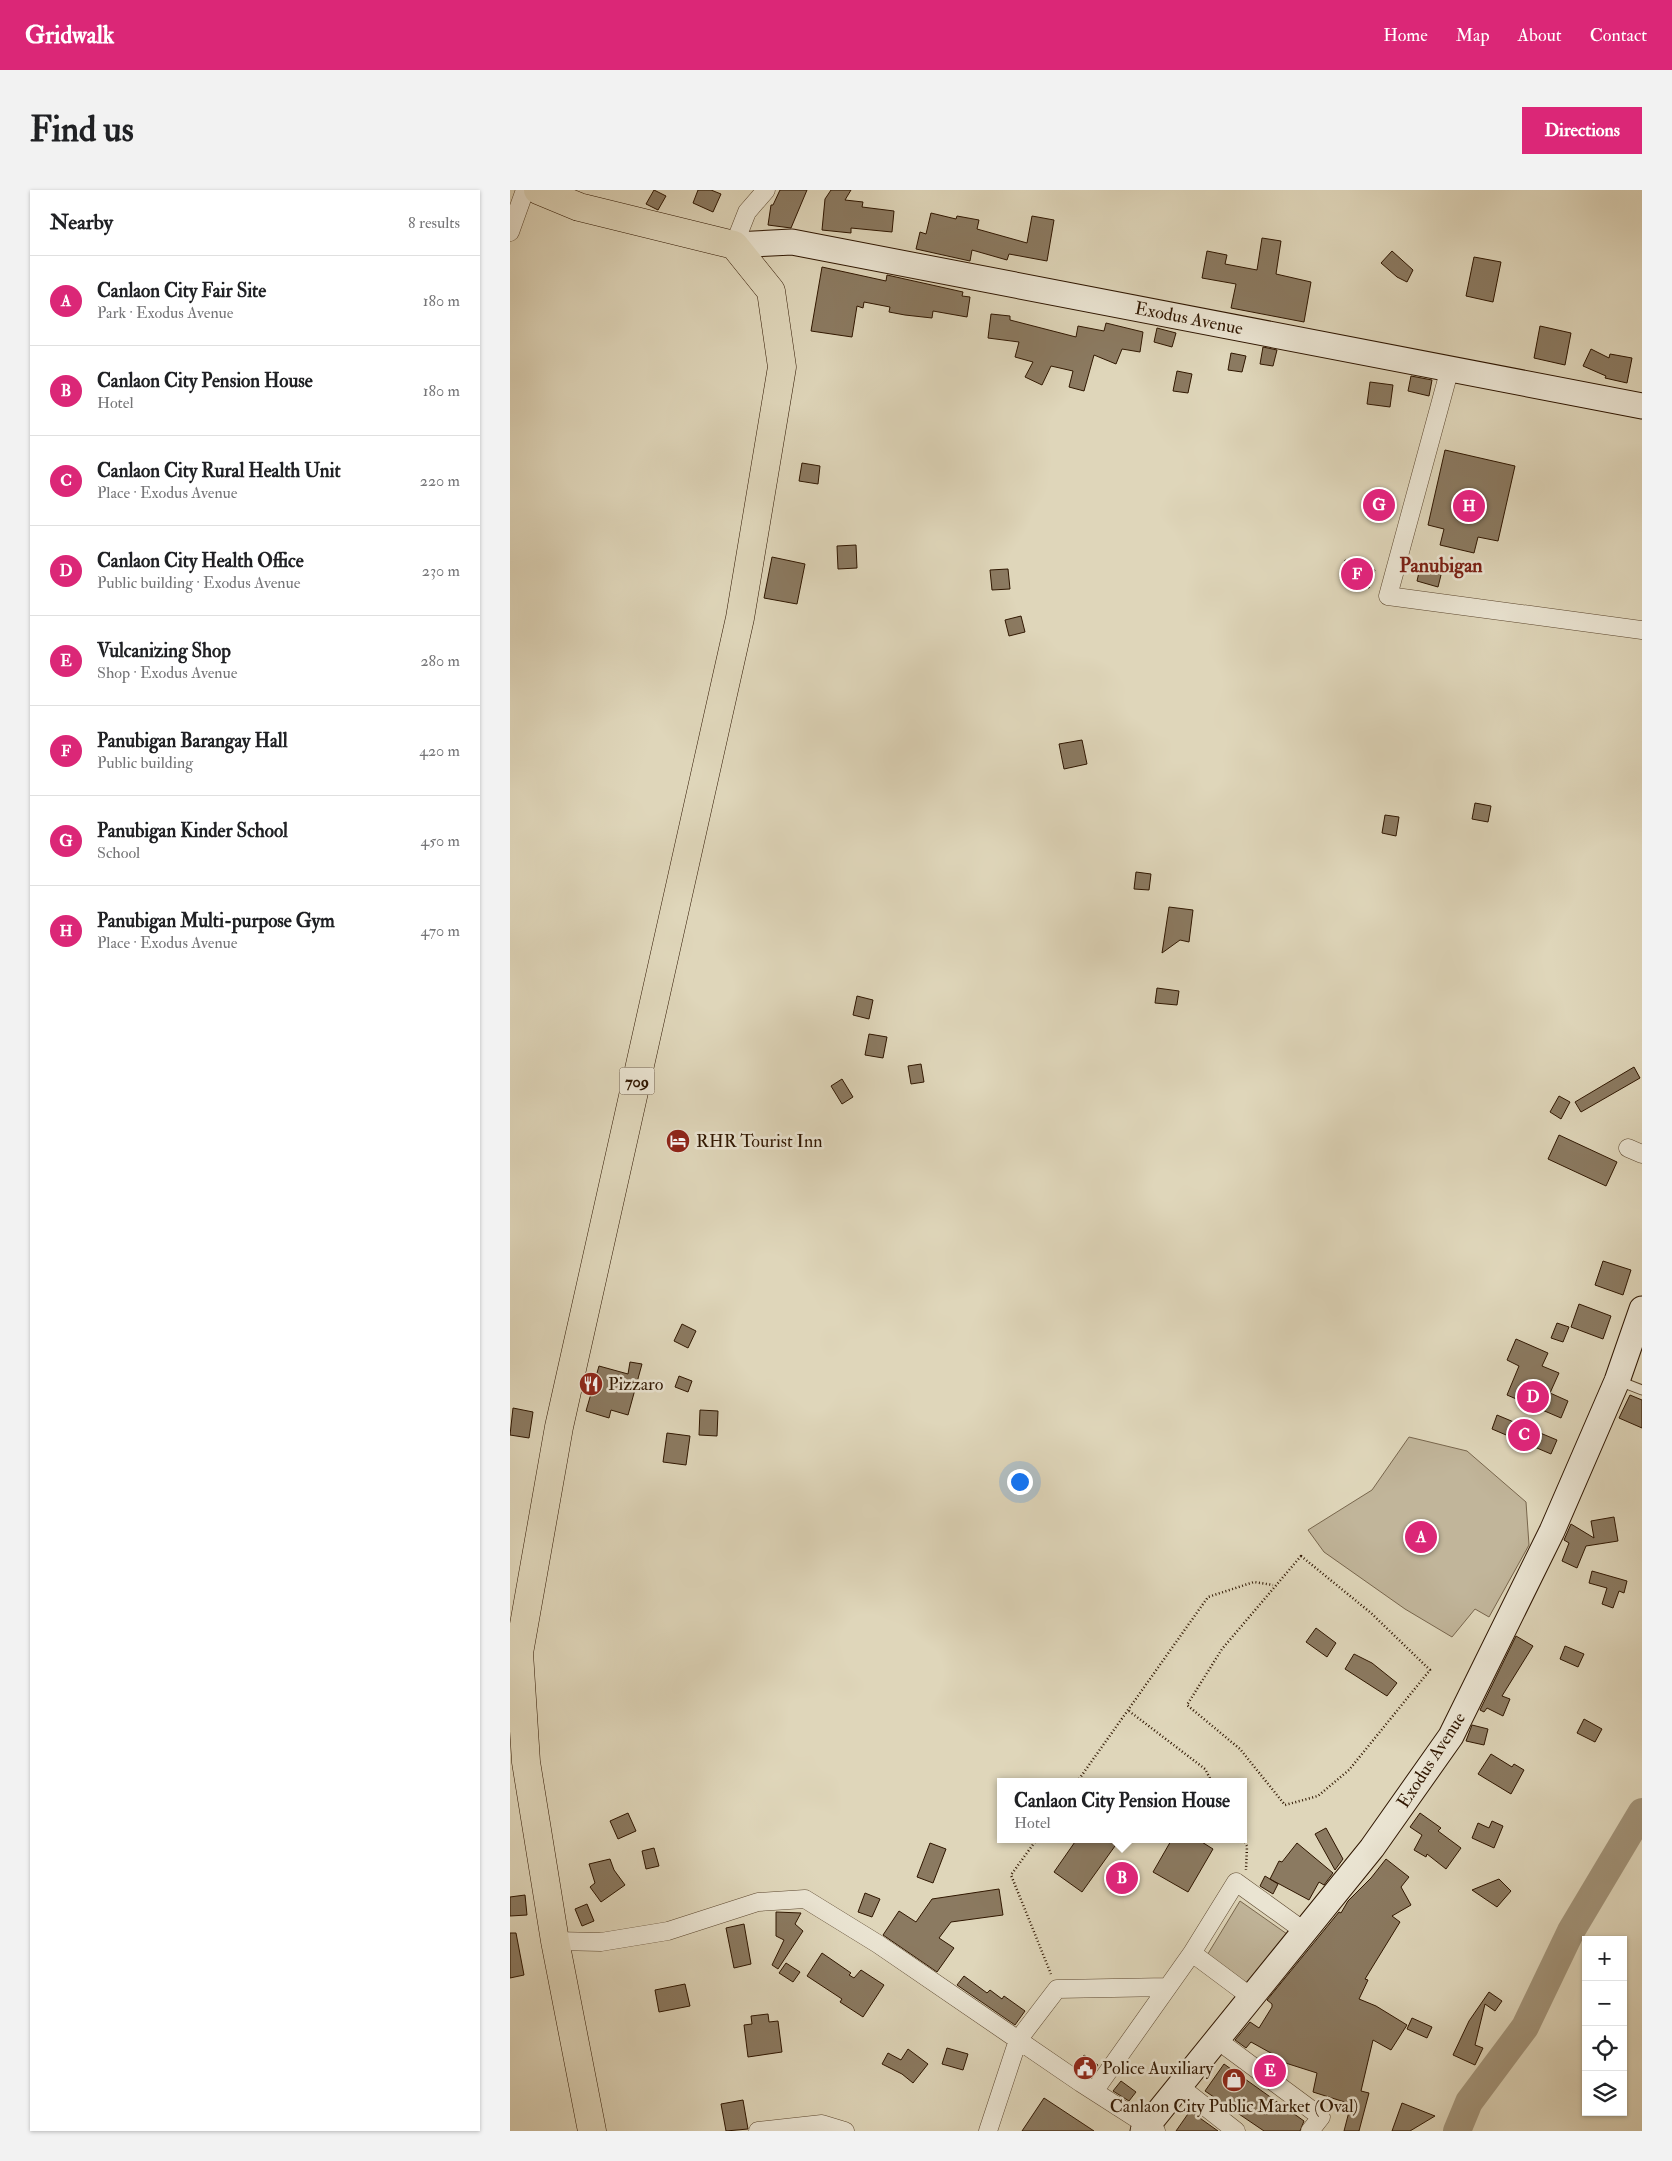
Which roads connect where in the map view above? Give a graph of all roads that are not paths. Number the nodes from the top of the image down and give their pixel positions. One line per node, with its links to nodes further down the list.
1 (524, 190): 4 (street)
2 (538, 190): 5 (main road)
3 (766, 190): 5 (street)
4 (510, 232)
5 (734, 246): 6 (street, Exodus Avenue); 12 (main road, 709)
6 (1450, 368): 7 (street, Exodus Avenue); 8 (street)
7 (1642, 406)
8 (1642, 630)
9 (1642, 1309): 10 (street, Exodus Avenue)
10 (1617, 1380): 11 (lane); 13 (street, Exodus Avenue)
11 (1642, 1390)
12 (514, 1653): 14 (main road, 709)
13 (1304, 1931): 15 (street); 17 (street, Exodus Avenue)
14 (555, 1941): 18 (street); 23 (main road, 709)
15 (1192, 1952): 16 (street); 17 (street)
16 (1168, 1987): 18 (street); 21 (street)
17 (1250, 1997): 19 (street, Exodus Avenue)
18 (1018, 2040): 21 (street); 26 (street)
19 (1216, 2040): 20 (street, Exodus Avenue); 28 (street)
20 (1179, 2086): 22 (street, Exodus Avenue); 27 (street)
21 (1095, 2090): 22 (street)
22 (1149, 2129)
23 (592, 2131)
24 (758, 2131): 25 (street)
25 (845, 2131)
26 (988, 2131)
27 (1236, 2131)
28 (1310, 2131)

